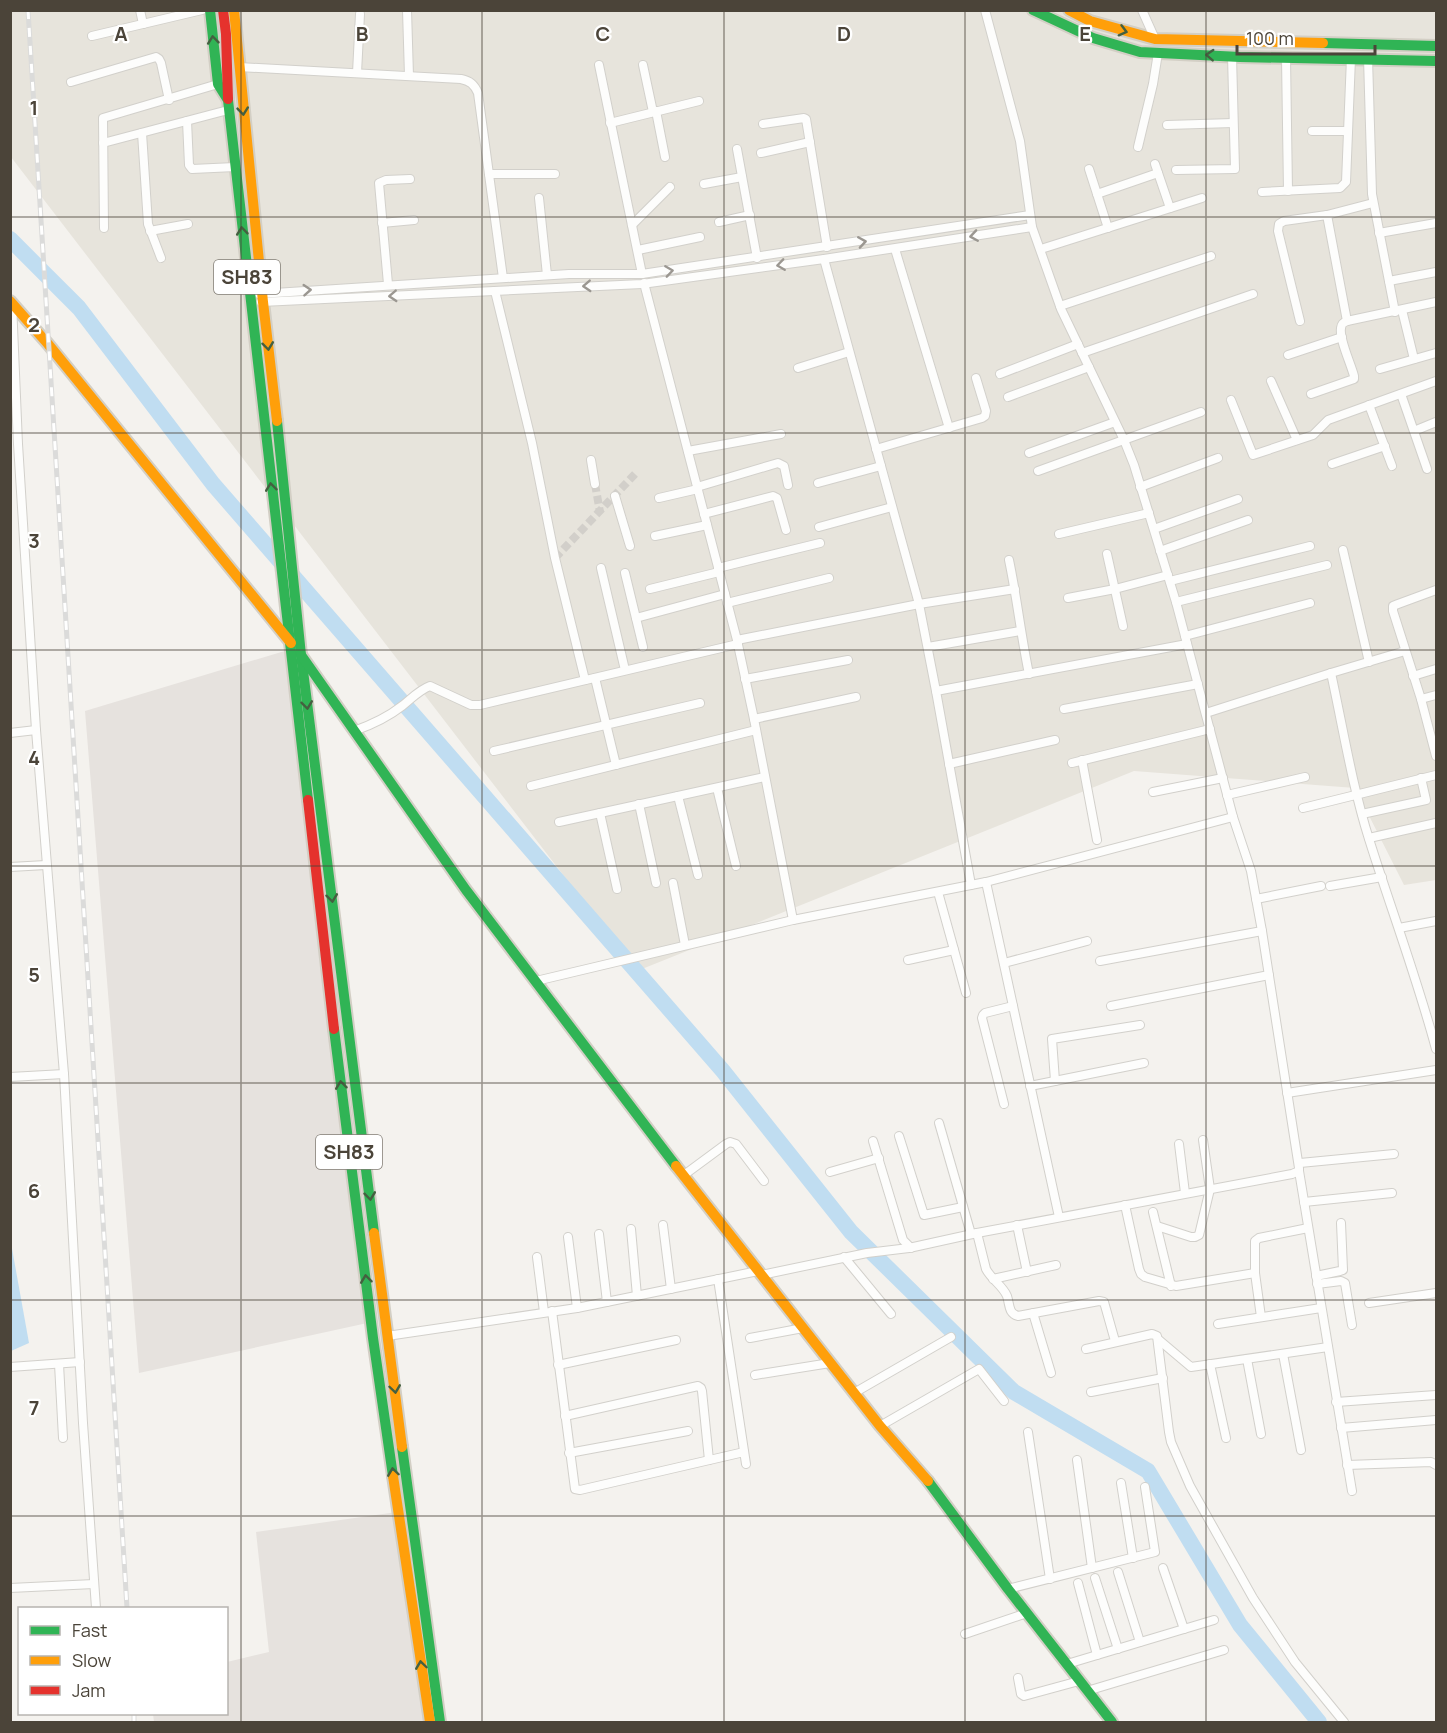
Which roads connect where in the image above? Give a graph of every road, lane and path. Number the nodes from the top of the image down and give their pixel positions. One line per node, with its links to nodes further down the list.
1 (140, 10): 12 (street)
2 (202, 10): 12 (street)
3 (210, 10): 28 (main road, SH83, one-way to 3)
4 (223, 10): 31 (main road)
5 (234, 10): 24 (main road, SH83)
6 (407, 10): 26 (street)
7 (985, 10): 66 (street)
8 (1033, 10): 16 (main road)
9 (1069, 10): 14 (main road, one-way to 14)
10 (1142, 10): 14 (street)
11 (360, 14): 25 (street)
12 (143, 24): 13 (street)
13 (92, 36)
14 (1155, 39): 15 (main road)
15 (1437, 46)
16 (1158, 53): 17 (main road, one-way to 16); 43 (street)
17 (1232, 56): 18 (main road); 35 (street)
18 (1286, 58): 19 (main road); 58 (street)
19 (1351, 58): 20 (main road); 39 (street)
20 (1368, 58): 21 (main road); 63 (street)
21 (1437, 61)
22 (599, 65): 34 (street)
23 (643, 65): 32 (street)
24 (238, 68): 25 (street); 97 (main road, SH83, one-way to 97)
25 (357, 74): 26 (street)
26 (409, 76): 52 (street)
27 (71, 82): 29 (street)
28 (218, 84): 29 (street); 31 (main road, SH83)
29 (169, 100): 42 (street)
30 (699, 101): 32 (street)
31 (228, 105): 33 (street); 48 (main road, SH83)
32 (655, 111): 34 (street); 46 (street)
33 (187, 121): 40 (street); 48 (street)
34 (610, 123): 73 (street)
35 (1233, 123): 37 (street); 50 (street)
36 (763, 124): 41 (street)
37 (1167, 125)
38 (1312, 131): 39 (street)
39 (1348, 131): 58 (street)
40 (142, 133): 42 (street); 77 (street)
41 (810, 142): 45 (street); 80 (street)
42 (103, 143): 75 (street)
43 (1138, 147)
44 (737, 149): 54 (street)
45 (761, 153)
46 (665, 156)
47 (1155, 164): 51 (street)
48 (235, 167): 98 (main road, SH83, one-way to 48)
49 (1089, 169): 60 (street)
50 (1176, 170)
51 (1158, 173): 60 (street); 64 (street)
52 (489, 174): 53 (street); 91 (street)
53 (555, 174)
54 (742, 177): 56 (street); 65 (street)
55 (410, 179): 70 (street)
56 (704, 184)
57 (670, 187): 73 (street)
58 (1288, 191): 59 (street)
59 (1262, 192)
60 (1097, 194): 76 (street)
61 (539, 198): 90 (street)
62 (1202, 198): 64 (street)
63 (1373, 203): 67 (street); 78 (street)
64 (1170, 208): 76 (street)
65 (750, 215): 69 (street); 86 (street)
66 (1030, 215): 74 (street); 80 (street, one-way to 66)
67 (1327, 215): 103 (street); 104 (street)
68 (414, 220): 70 (street)
69 (719, 222)
70 (382, 223): 94 (street)
71 (1437, 223): 78 (street)
72 (188, 224): 77 (street)
73 (632, 225): 83 (street)
74 (1032, 227): 81 (street, one-way to 81); 82 (street)
75 (104, 228)
76 (1108, 228): 82 (street)
77 (150, 231): 85 (street)
78 (1379, 233): 92 (street)
79 (700, 237): 83 (street)
80 (826, 247): 86 (street)
81 (895, 249): 87 (street); 127 (street)
82 (1041, 249): 101 (street)
83 (638, 250): 89 (street)
84 (1211, 256): 101 (street)
85 (161, 258)
86 (757, 258): 89 (street, one-way to 86)
87 (824, 259): 93 (street, one-way to 93); 107 (street)
88 (1437, 272): 92 (street)
89 (642, 274): 90 (street)
90 (547, 275): 91 (street)
91 (503, 278): 94 (street)
92 (1389, 281): 102 (street)
93 (645, 283): 95 (street, one-way to 95); 134 (street)
94 (387, 284): 97 (street, one-way to 94)
95 (495, 291): 97 (street, one-way to 97); 204 (street)
96 (1253, 294): 108 (street)
97 (262, 298): 98 (street); 162 (main road, SH83, one-way to 162)
98 (249, 299): 162 (main road, SH83, one-way to 98)
99 (11, 302): 189 (main road); 215 (street)
100 (1437, 302): 102 (street)
101 (1060, 306): 106 (street)
102 (1398, 311): 104 (street); 111 (street)
103 (1300, 321)
104 (1347, 321): 105 (street)
105 (1342, 337): 110 (street); 120 (street)
106 (1078, 344): 108 (street); 115 (street)
107 (849, 352): 112 (street); 133 (street)
108 (1082, 353): 113 (street)
109 (1437, 353): 111 (street)
110 (1288, 356)
111 (1414, 359): 114 (street)
112 (798, 368)
113 (1089, 368): 121 (street); 125 (street)
114 (1380, 369)
115 (1000, 374)
116 (976, 378): 127 (street)
117 (1271, 381): 131 (street)
118 (1437, 381): 119 (street)
119 (1401, 393): 123 (street); 128 (street)
120 (1311, 394)
121 (1008, 397)
122 (1232, 400): 131 (street)
123 (1369, 405): 131 (street); 132 (street)
124 (1201, 412): 130 (street)
125 (1115, 422): 130 (street); 135 (street)
126 (1437, 422): 128 (street)
127 (949, 428): 133 (street)
128 (1414, 431): 141 (street)
129 (781, 434): 134 (street)
130 (1124, 440): 142 (street); 146 (street)
131 (1297, 441)
132 (1385, 446): 138 (street); 140 (street)
133 (876, 449): 139 (street)
134 (688, 452): 147 (street)
135 (1029, 453)
136 (1218, 458): 146 (street)
137 (591, 460): 144 (street)
138 (1332, 464)
139 (881, 466): 143 (street); 151 (street)
140 (1392, 466)
141 (1427, 469)
142 (1038, 471)
143 (818, 483)
144 (595, 484)
145 (788, 485): 147 (street)
146 (1140, 487): 152 (street)
147 (697, 488): 149 (street); 153 (street)
148 (615, 496): 163 (street)
149 (659, 498)
150 (1238, 499): 158 (street)
151 (892, 507): 156 (street); 184 (street)
152 (1149, 513): 158 (street); 159 (street)
153 (704, 514): 155 (street); 157 (street)
154 (1248, 520): 166 (street)
155 (707, 525): 160 (street); 171 (street)
156 (819, 527)
157 (786, 530)
158 (1154, 530): 166 (street)
159 (1059, 534)
160 (655, 536)
161 (820, 543): 171 (street)
162 (284, 545): 189 (main road, SH83); 194 (main road, SH83)
163 (630, 546)
164 (1310, 546): 174 (street)
165 (1342, 550): 196 (street)
166 (1160, 551): 174 (street)
167 (1107, 554): 177 (street)
168 (1009, 560): 176 (street)
169 (1327, 565): 182 (street)
170 (601, 568): 198 (street)
171 (719, 570): 175 (street); 179 (street)
172 (625, 573): 185 (street)
173 (829, 578): 181 (street)
174 (1169, 578): 177 (street); 182 (street)
175 (650, 589)
176 (1015, 589): 184 (street); 187 (street)
177 (1115, 589): 180 (street); 186 (street)
178 (1437, 590): 193 (street)
179 (725, 594): 181 (street); 185 (street)
180 (1068, 598)
181 (727, 603): 190 (street)
182 (1176, 603): 188 (street)
183 (1310, 603): 188 (street)
184 (919, 604): 190 (street); 192 (street)
185 (636, 618): 191 (street)
186 (1123, 626)
187 (1020, 631): 192 (street); 200 (street)
188 (1186, 640): 200 (street); 205 (street)
189 (290, 642): 194 (main road); 297 (main road, SH83, one-way to 189)
190 (737, 642): 198 (street); 203 (street)
191 (643, 647)
192 (927, 647): 206 (street)
193 (1406, 651): 196 (street); 201 (street)
194 (301, 655): 218 (main road); 295 (main road, SH83, one-way to 295)
195 (848, 660): 203 (street)
196 (1369, 662): 199 (street)
197 (1437, 669): 201 (street)
198 (626, 670): 202 (street)
199 (1330, 673): 212 (street); 236 (street)
200 (1029, 674): 206 (street)
201 (1413, 676): 209 (street)
202 (595, 678): 204 (street); 214 (street)
203 (746, 679): 213 (street)
204 (585, 680): 218 (street)
205 (1198, 684): 211 (street); 212 (street)
206 (936, 691): 226 (street)
207 (1437, 694): 209 (street)
208 (856, 697): 213 (street)
209 (1421, 699): 221 (street)
210 (700, 703): 214 (street)
211 (1064, 709)
212 (1206, 713): 216 (street)
213 (754, 719): 217 (street)
214 (607, 725): 222 (street); 227 (street)
215 (36, 729): 219 (street); 248 (street)
216 (1210, 729): 224 (street); 231 (street)
217 (756, 730): 227 (street); 229 (street)
218 (354, 731): 273 (main road)
219 (10, 733)
220 (1055, 740): 226 (street)
221 (1435, 745): 223 (street)
222 (494, 751)
223 (1437, 756)
224 (1082, 760): 225 (street); 247 (street)
225 (1072, 763)
226 (949, 764): 256 (street)
227 (616, 765): 233 (street)
228 (1437, 775): 232 (street)
229 (765, 777): 234 (street); 262 (street)
230 (1305, 777): 237 (street)
231 (1222, 778): 235 (street); 237 (street)
232 (1421, 778): 236 (street); 242 (street)
233 (531, 786)
234 (717, 788): 238 (street); 249 (street)
235 (1154, 792)
236 (1357, 794): 240 (street); 242 (street)
237 (1227, 795): 243 (street)
238 (678, 796): 239 (street); 251 (street)
239 (639, 804): 241 (street); 254 (street)
240 (1303, 807)
241 (600, 813): 244 (street); 259 (street)
242 (1362, 814): 246 (street)
243 (1233, 817): 253 (street); 261 (street)
244 (559, 822)
245 (1437, 823): 246 (street)
246 (1369, 838): 252 (street)
247 (1097, 840)
248 (46, 865): 250 (street); 282 (street)
249 (736, 866)
250 (10, 867)
251 (698, 875)
252 (1382, 878): 258 (street); 264 (street)
253 (986, 882): 256 (street); 271 (street)
254 (656, 883)
255 (673, 883): 267 (street)
256 (971, 885): 260 (street)
257 (1321, 886): 261 (street)
258 (1330, 886)
259 (616, 889)
260 (938, 892): 262 (street); 268 (street)
261 (1256, 899): 265 (street)
262 (793, 920): 267 (street)
263 (1437, 921): 264 (street)
264 (1399, 928): 277 (street)
265 (1262, 931): 270 (street); 272 (street)
266 (1087, 940): 271 (street)
267 (685, 945): 273 (street)
268 (954, 950): 269 (street); 274 (street)
269 (908, 960)
270 (1100, 961)
271 (1004, 963): 275 (street)
272 (1269, 975): 276 (street); 286 (street)
273 (536, 981): 299 (main road)
274 (966, 993)
275 (1013, 1006): 285 (street); 287 (street)
276 (1111, 1006)
277 (1432, 1017): 279 (street)
278 (1140, 1025): 284 (street)
279 (1437, 1048)
280 (1144, 1063): 284 (street)
281 (1437, 1070): 286 (street)
282 (64, 1074): 283 (street); 353 (street)
283 (10, 1077)
284 (1055, 1081): 285 (street)
285 (1030, 1086): 308 (street)
286 (1287, 1093): 296 (street)
287 (1004, 1104)
288 (939, 1123): 306 (street)
289 (899, 1136): 306 (street)
290 (1203, 1140): 301 (street)
291 (873, 1141): 294 (street)
292 (1179, 1144): 302 (street)
293 (1394, 1154): 296 (street)
294 (879, 1158): 298 (street); 318 (street)
295 (367, 1166): 297 (main road); 343 (main road, SH83, one-way to 343)
296 (1299, 1167): 301 (street); 304 (street)
297 (351, 1168): 410 (main road, SH83, one-way to 297)
298 (830, 1172)
299 (684, 1175): 300 (street); 323 (main road)
300 (764, 1181)
301 (1210, 1188): 302 (street); 312 (street)
302 (1185, 1193): 305 (street)
303 (1392, 1193): 304 (street)
304 (1304, 1202): 313 (street)
305 (1125, 1205): 308 (street); 328 (street)
306 (963, 1207): 316 (street)
307 (1153, 1212): 312 (street)
308 (1059, 1217): 310 (street)
309 (1341, 1223): 327 (street)
310 (1017, 1225): 316 (street); 322 (street)
311 (663, 1226): 329 (street)
312 (1156, 1226): 328 (street)
313 (1308, 1228): 324 (street); 327 (street)
314 (631, 1229): 331 (street)
315 (599, 1234): 332 (street)
316 (974, 1234): 318 (street); 326 (street)
317 (568, 1237): 334 (street)
318 (910, 1248): 320 (street)
319 (537, 1257): 336 (street)
320 (844, 1257): 323 (street); 338 (street)
321 (1056, 1265): 322 (street)
322 (1027, 1272): 326 (street)
323 (760, 1273): 325 (street); 342 (main road)
324 (1255, 1273): 328 (street); 339 (street)
325 (718, 1279): 329 (street); 377 (street)
326 (993, 1279): 337 (street)
327 (1316, 1280): 335 (street); 341 (street)
328 (1171, 1286)
329 (671, 1289): 331 (street)
330 (1437, 1293): 333 (street)
331 (637, 1296): 332 (street)
332 (607, 1302): 334 (street)
333 (1369, 1303)
334 (577, 1308): 336 (street)
335 (1321, 1308): 339 (street); 349 (street)
336 (548, 1312): 343 (street); 357 (street)
337 (1033, 1313): 348 (street); 359 (street)
338 (891, 1314)
339 (1261, 1317): 340 (street)
340 (1218, 1324)
341 (1352, 1325)
342 (803, 1328): 345 (street); 354 (main road)
343 (387, 1336): 411 (main road, SH83, one-way to 411)
344 (951, 1336): 363 (street)
345 (750, 1338)
346 (676, 1340): 357 (street)
347 (1159, 1340): 348 (street); 356 (street); 361 (street)
348 (1115, 1341): 350 (street)
349 (1328, 1347): 351 (street); 366 (street)
350 (1086, 1349)
351 (1284, 1354): 352 (street); 376 (street)
352 (1247, 1359): 356 (street); 373 (street)
353 (80, 1362): 355 (street); 394 (street)
354 (830, 1363): 360 (street); 363 (main road)
355 (59, 1364): 358 (street); 374 (street)
356 (1210, 1364): 375 (street)
357 (558, 1365): 367 (street)
358 (10, 1367)
359 (1051, 1373)
360 (755, 1375)
361 (1163, 1378): 362 (street); 413 (street)
362 (1091, 1392)
363 (854, 1393): 369 (main road)
364 (1437, 1395): 366 (street)
365 (1004, 1401): 369 (street)
366 (1336, 1402): 370 (street)
367 (565, 1416): 378 (street); 379 (street)
368 (1437, 1420): 370 (street)
369 (880, 1426): 396 (main road)
370 (1341, 1428): 382 (street)
371 (688, 1431): 378 (street)
372 (1028, 1432): 392 (street)
373 (1261, 1434)
374 (63, 1438)
375 (1226, 1438)
376 (1301, 1450)
377 (744, 1452): 379 (street); 381 (street)
378 (569, 1453): 379 (street)
379 (709, 1460)
380 (1077, 1460): 388 (street)
381 (746, 1464)
382 (1347, 1465): 383 (street); 386 (street)
383 (1437, 1465)
384 (1121, 1483): 387 (street)
385 (1145, 1487): 387 (street)
386 (1352, 1491)
387 (1132, 1558): 388 (street)
388 (1092, 1568): 392 (street)
389 (1163, 1568): 400 (street)
390 (1118, 1572): 402 (street)
391 (1095, 1578): 403 (street)
392 (1050, 1579): 396 (street)
393 (1078, 1583): 405 (street)
394 (94, 1584): 395 (street); 397 (street)
395 (10, 1588)
396 (1008, 1589): 398 (main road)
397 (96, 1607)
398 (1027, 1613): 401 (street); 406 (main road)
399 (1214, 1620): 400 (street)
400 (1184, 1629): 402 (street)
401 (965, 1634)
402 (1140, 1642): 403 (street)
403 (1118, 1649): 405 (street)
404 (1224, 1650): 409 (street)
405 (1097, 1655): 406 (street)
406 (1067, 1664): 408 (main road)
407 (1018, 1678): 408 (street)
408 (1079, 1681): 409 (main road)
409 (1087, 1692): 412 (main road)
410 (429, 1722)
411 (440, 1722)
412 (1112, 1722)
413 (1344, 1722)

